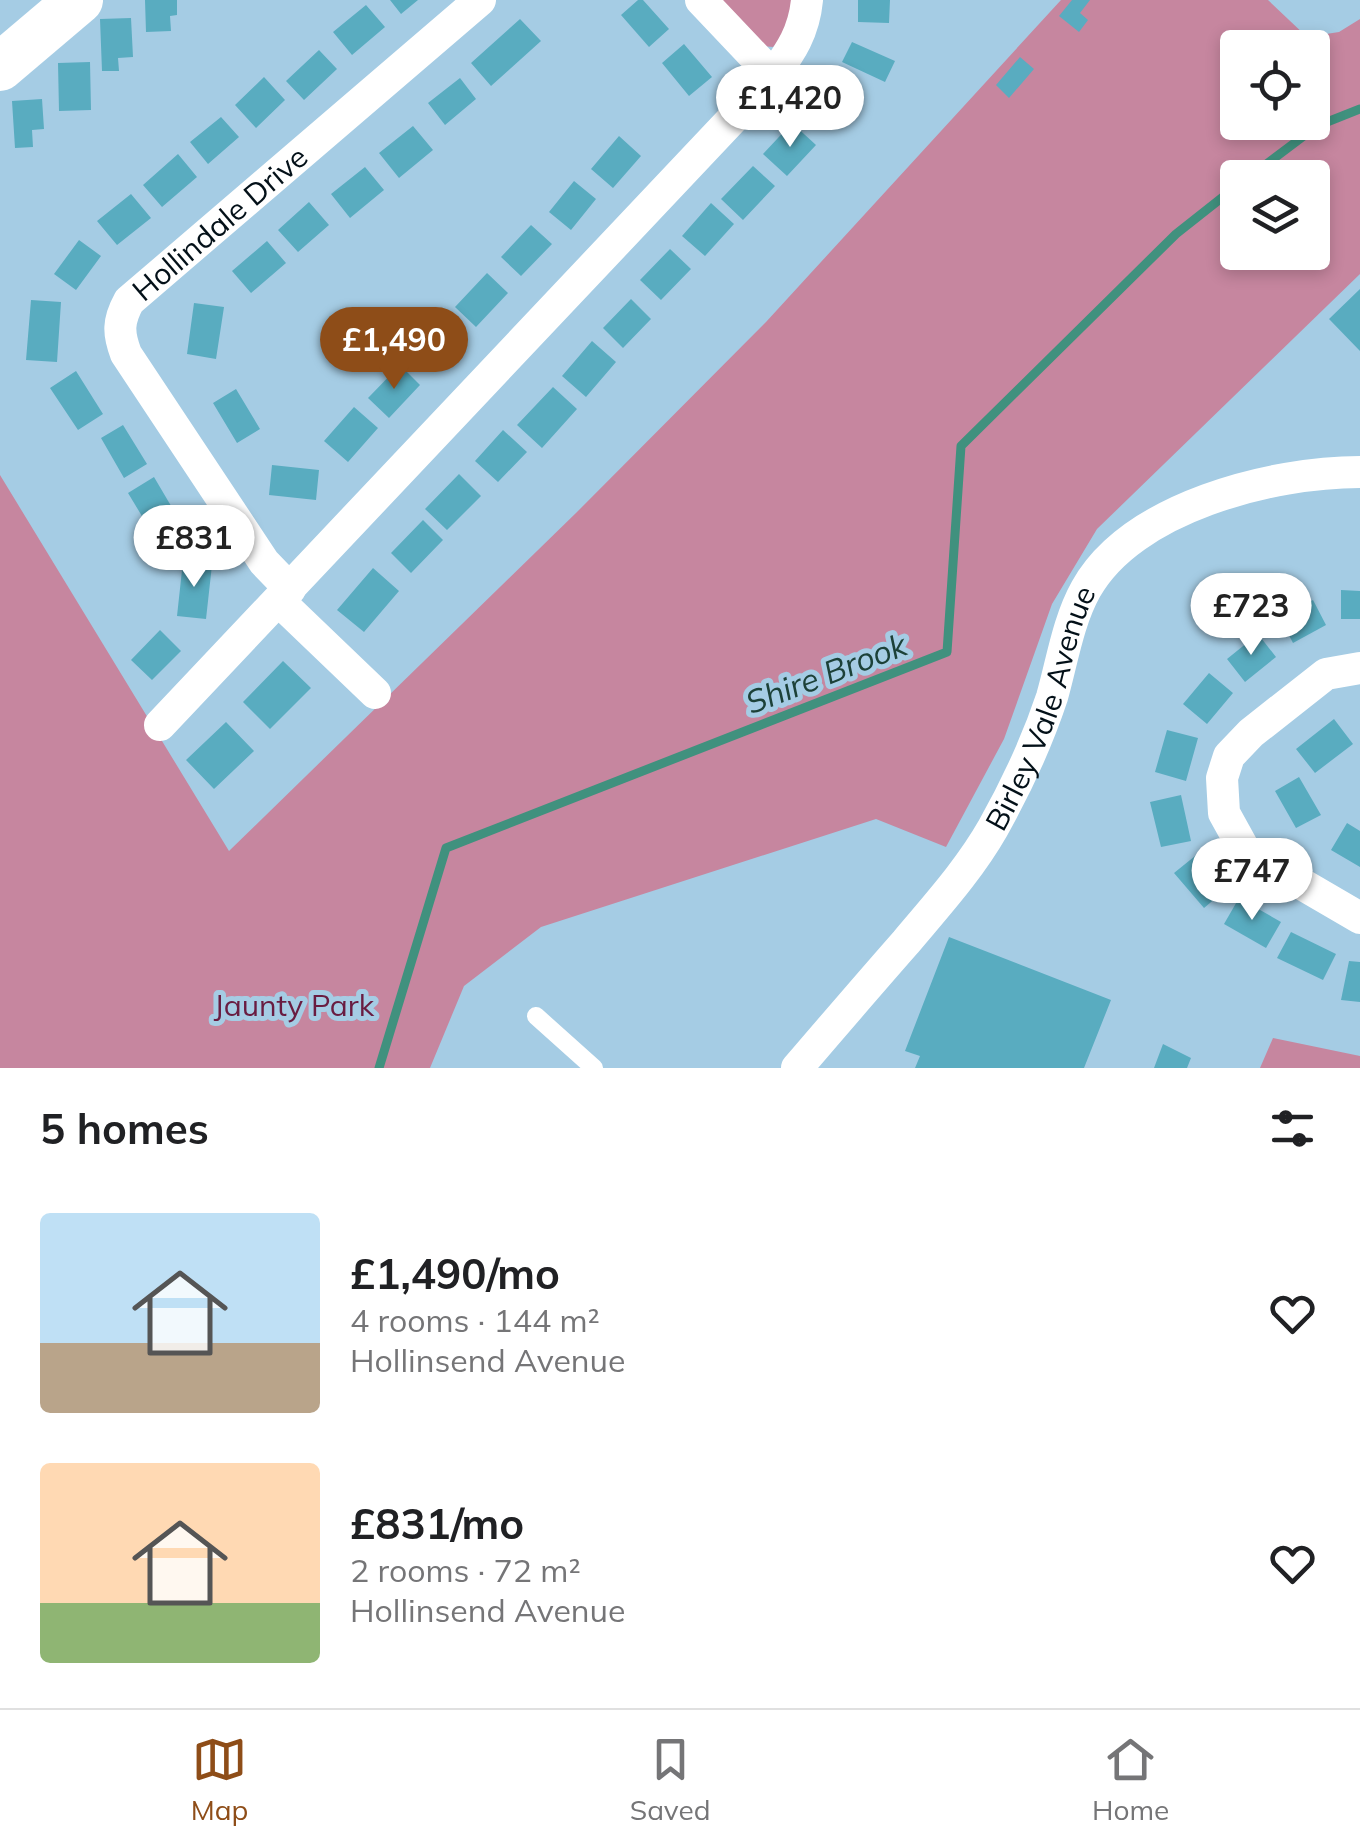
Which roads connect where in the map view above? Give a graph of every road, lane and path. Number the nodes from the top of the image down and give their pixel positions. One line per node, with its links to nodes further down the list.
1 (79, 0): 5 (main road)
2 (480, 0): 8 (street, Hollindale Drive)
3 (701, 0): 6 (street)
4 (807, 0): 6 (street)
5 (3, 59)
6 (773, 76): 8 (street)
7 (1360, 472): 15 (street, Birley Vale Avenue)
8 (284, 595): 10 (street, Hollindale Drive); 11 (street)
9 (1360, 668): 12 (street)
10 (375, 693)
11 (160, 724)
12 (1360, 918)
13 (536, 1016): 14 (lane)
14 (594, 1068)
15 (797, 1068)

